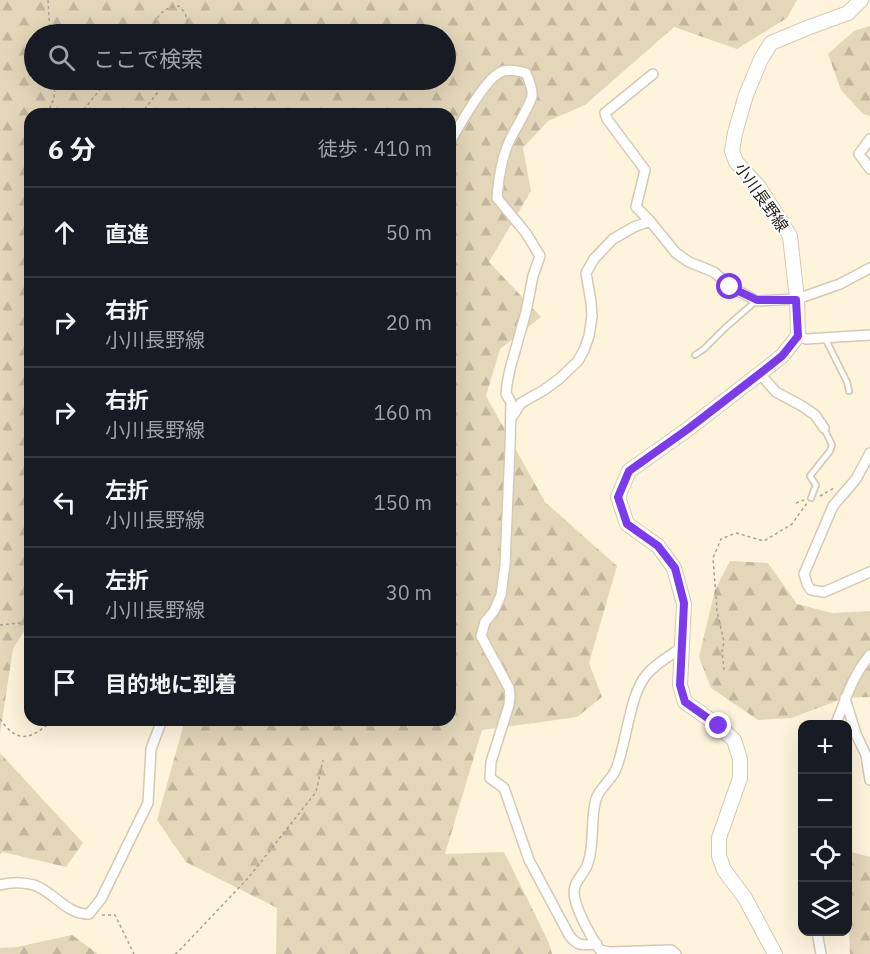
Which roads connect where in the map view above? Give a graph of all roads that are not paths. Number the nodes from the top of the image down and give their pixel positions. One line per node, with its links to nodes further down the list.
1 (861, 0): 9 (main road, 小川長野線)
2 (653, 74): 6 (street)
3 (456, 132): 16 (street)
4 (870, 139): 5 (street)
5 (870, 169)
6 (650, 221): 8 (street); 16 (street)
7 (870, 268): 9 (street)
8 (757, 300): 9 (street); 13 (lane)
9 (796, 300): 11 (main road, 小川長野線)
10 (870, 335): 12 (street)
11 (798, 336): 12 (street); 14 (main road)
12 (825, 338): 15 (lane)
13 (695, 355)
14 (760, 374): 17 (street); 21 (main road)
15 (849, 391)
16 (511, 419): 29 (street)
17 (824, 428): 19 (lane)
18 (870, 453): 20 (street)
19 (811, 498)
20 (870, 572)
21 (681, 648): 29 (street); 31 (main road)
22 (870, 655): 23 (street)
23 (845, 698): 24 (street); 26 (street)
24 (837, 720)
25 (160, 726): 27 (street)
26 (870, 780)
27 (0, 885)
28 (817, 936): 32 (street)
29 (597, 944): 30 (street)
30 (676, 954)
31 (774, 954)
32 (821, 954)

